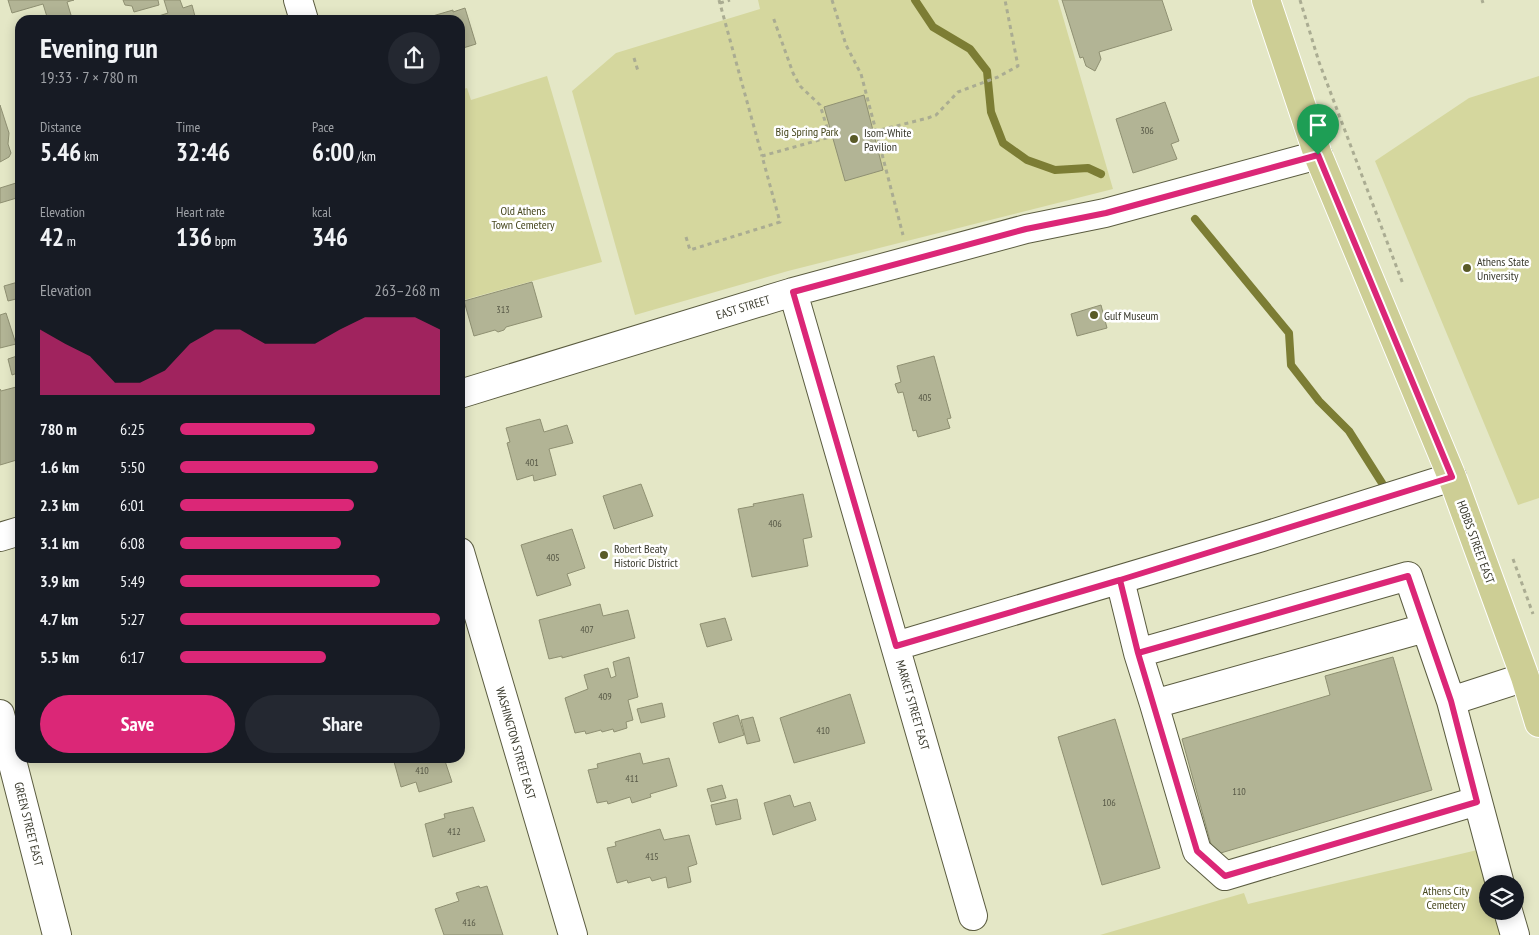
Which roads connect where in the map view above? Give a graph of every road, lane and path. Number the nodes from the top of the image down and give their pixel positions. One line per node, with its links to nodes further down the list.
1 (298, 0): 8 (street)
2 (730, 0): 7 (path)
3 (832, 0): 12 (path)
4 (1005, 0): 12 (path)
5 (1266, 0): 13 (main road, HOBBS STREET EAST)
6 (1300, 0): 17 (path)
7 (720, 1): 14 (path)
8 (302, 15)
9 (773, 17): 14 (path)
10 (634, 58): 11 (path)
11 (638, 71)
12 (876, 131): 16 (path)
13 (1318, 155): 18 (street, EAST STREET); 20 (main road, HOBBS STREET EAST)
14 (762, 156): 15 (path)
15 (686, 237)
16 (904, 241)
17 (1404, 287)
18 (793, 292): 19 (street, EAST STREET); 28 (street, MARKET STREET EAST)
19 (465, 392)
20 (1452, 477): 25 (street); 30 (main road, HOBBS STREET EAST)
21 (15, 532): 22 (street)
22 (0, 537)
23 (1510, 551): 26 (path)
24 (465, 569): 40 (street, WASHINGTON STREET EAST)
25 (1120, 580): 28 (street); 29 (street)
26 (1536, 622)
27 (1425, 628): 29 (street); 31 (street); 32 (street)
28 (896, 646): 37 (street, MARKET STREET EAST)
29 (1138, 653): 32 (street)
30 (1525, 677): 31 (street); 34 (main road, HOBBS STREET EAST)
31 (1451, 701): 35 (street)
32 (1154, 704): 35 (street)
33 (0, 714): 39 (street, GREEN STREET EAST)
34 (1539, 723)
35 (1477, 802): 36 (street)
36 (1497, 875)
37 (973, 916)
38 (1511, 920): 41 (street)
39 (57, 935)
40 (573, 935)
41 (1515, 935)

